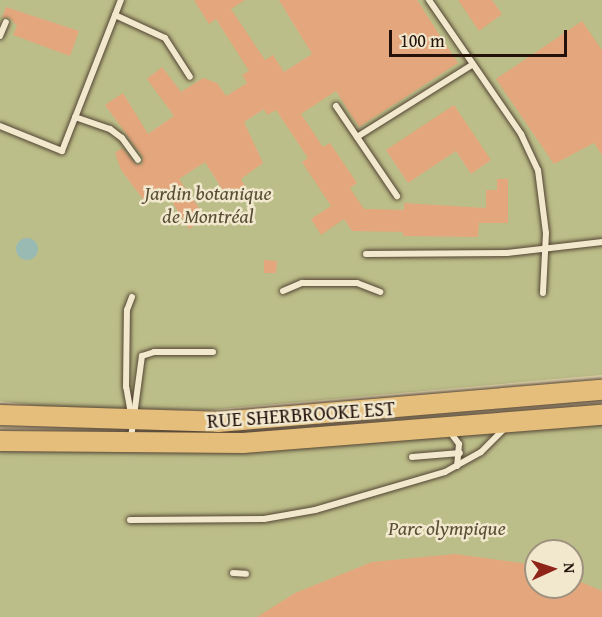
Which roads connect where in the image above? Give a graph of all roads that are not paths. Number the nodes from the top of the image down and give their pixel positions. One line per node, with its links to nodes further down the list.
1 (121, 0): 3 (lane)
2 (429, 0): 6 (lane)
3 (115, 15): 7 (lane); 9 (lane)
4 (6, 22): 5 (lane)
5 (0, 36)
6 (472, 65): 11 (lane); 15 (lane)
7 (190, 77)
8 (336, 106): 11 (lane)
9 (75, 117): 10 (lane); 12 (lane)
10 (0, 126)
11 (357, 137): 13 (lane)
12 (138, 160)
13 (397, 196)
14 (602, 242): 15 (lane)
15 (545, 250): 16 (lane); 19 (lane)
16 (366, 254)
17 (283, 291): 18 (lane)
18 (380, 292)
19 (543, 293)
20 (132, 297): 25 (lane)
21 (213, 352): 25 (lane)
22 (602, 390): 25 (main road, RUE SHERBROOKE EST)
23 (0, 415): 25 (main road, RUE SHERBROOKE EST)
24 (602, 415): 26 (main road, RUE SHERBROOKE EST)
25 (132, 419): 29 (lane)
26 (510, 422): 27 (main road, RUE SHERBROOKE EST); 32 (lane)
27 (443, 428): 29 (main road, RUE SHERBROOKE EST); 30 (lane)
28 (0, 441): 29 (main road, RUE SHERBROOKE EST)
29 (131, 444)
30 (460, 453): 31 (lane); 32 (lane)
31 (412, 457)
32 (456, 466): 33 (lane)
33 (130, 520)
34 (233, 573): 35 (lane)
35 (246, 574)

